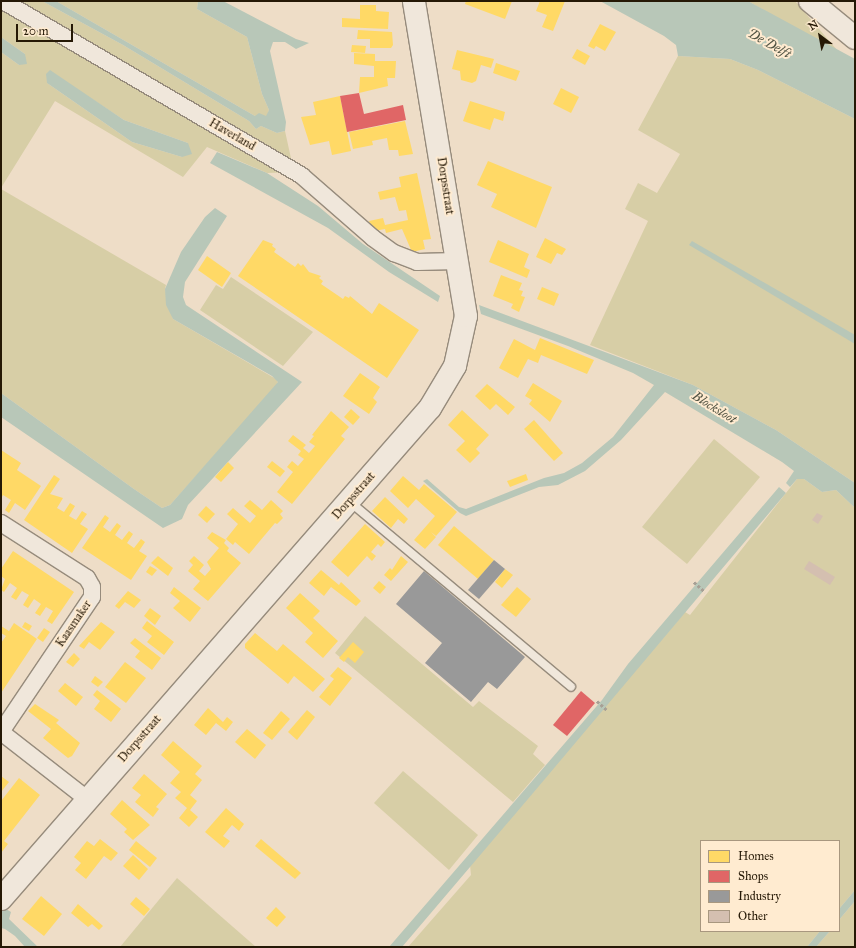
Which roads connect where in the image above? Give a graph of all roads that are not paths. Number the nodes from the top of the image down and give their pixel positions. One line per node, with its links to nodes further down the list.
1 (3, 1): 5 (street, Haverland)
2 (414, 1): 5 (street, Dorpsstraat)
3 (810, 1): 4 (street)
4 (855, 38)
5 (457, 262): 6 (street, Dorpsstraat)
6 (350, 501): 8 (lane); 10 (street, Dorpsstraat)
7 (1, 523): 9 (street, Kaasmaker)
8 (571, 687)
9 (1, 732): 10 (street, Kaasmaker)
10 (87, 799): 11 (street, Dorpsstraat)
11 (1, 899)

